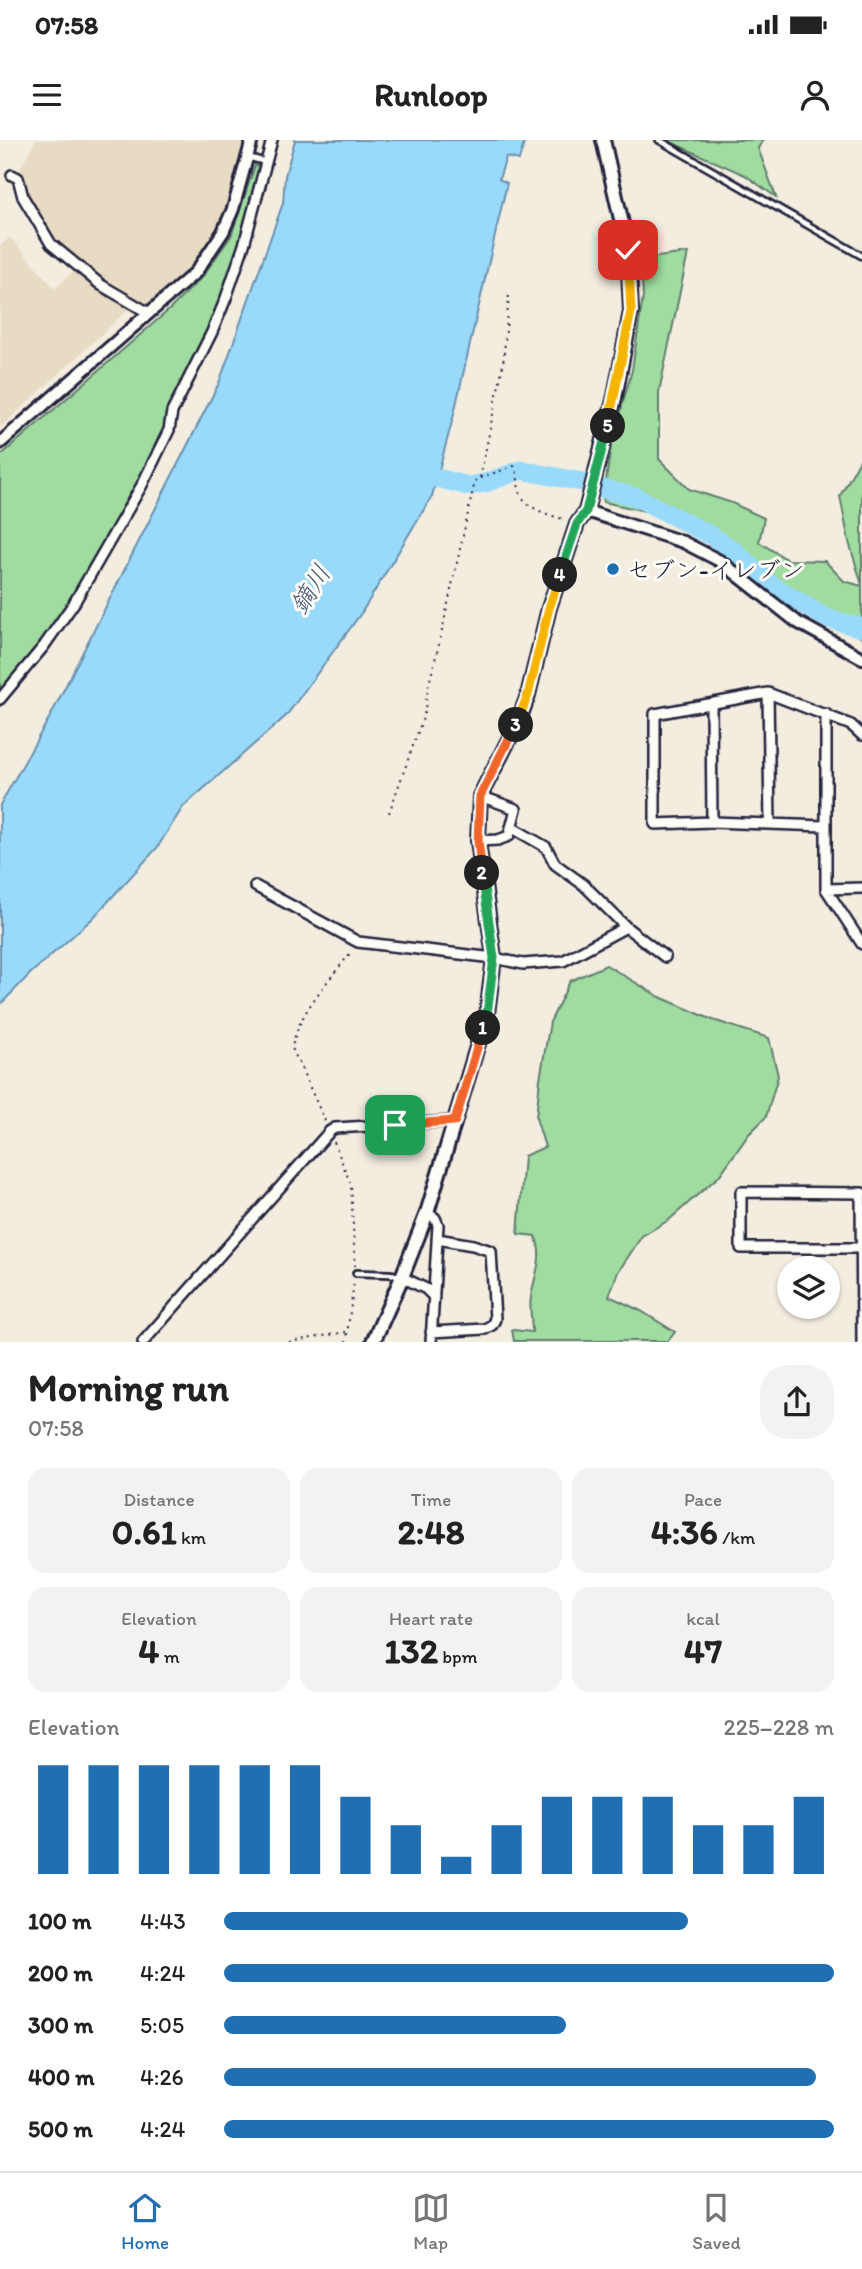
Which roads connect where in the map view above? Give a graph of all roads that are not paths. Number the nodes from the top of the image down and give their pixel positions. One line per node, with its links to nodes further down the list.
1 (252, 140): 5 (street)
2 (272, 140): 6 (street)
3 (603, 140): 11 (main road)
4 (659, 140): 8 (lane)
5 (247, 157): 6 (lane); 9 (street)
6 (267, 162): 14 (street)
7 (12, 174): 9 (street)
8 (862, 256)
9 (149, 313): 10 (street)
10 (0, 443)
11 (586, 511): 12 (street); 18 (main road)
12 (862, 658)
13 (768, 693): 15 (street); 16 (street); 20 (street)
14 (0, 699)
15 (711, 705): 19 (street); 19 (street)
16 (826, 714): 17 (street); 21 (street)
17 (862, 734)
18 (480, 796): 22 (street); 23 (main road)
19 (712, 822): 20 (street)
20 (770, 823): 21 (street)
21 (825, 825): 26 (street)
22 (511, 827): 23 (street); 27 (street)
23 (478, 841): 30 (main road)
24 (255, 886): 30 (street)
25 (862, 888): 26 (street)
26 (826, 889): 28 (street)
27 (626, 927): 29 (street); 30 (street)
28 (862, 944)
29 (665, 957)
30 (494, 958): 31 (main road)
31 (455, 1121): 33 (main road); 40 (street)
32 (862, 1193): 35 (street); 35 (street)
33 (426, 1213): 34 (street); 37 (main road)
34 (437, 1239): 38 (street); 39 (street)
35 (861, 1248): 42 (street)
36 (356, 1273): 37 (lane)
37 (402, 1277): 38 (street); 41 (main road)
38 (434, 1297): 39 (street)
39 (431, 1337)
40 (143, 1342)
41 (373, 1342)
42 (862, 1342)

